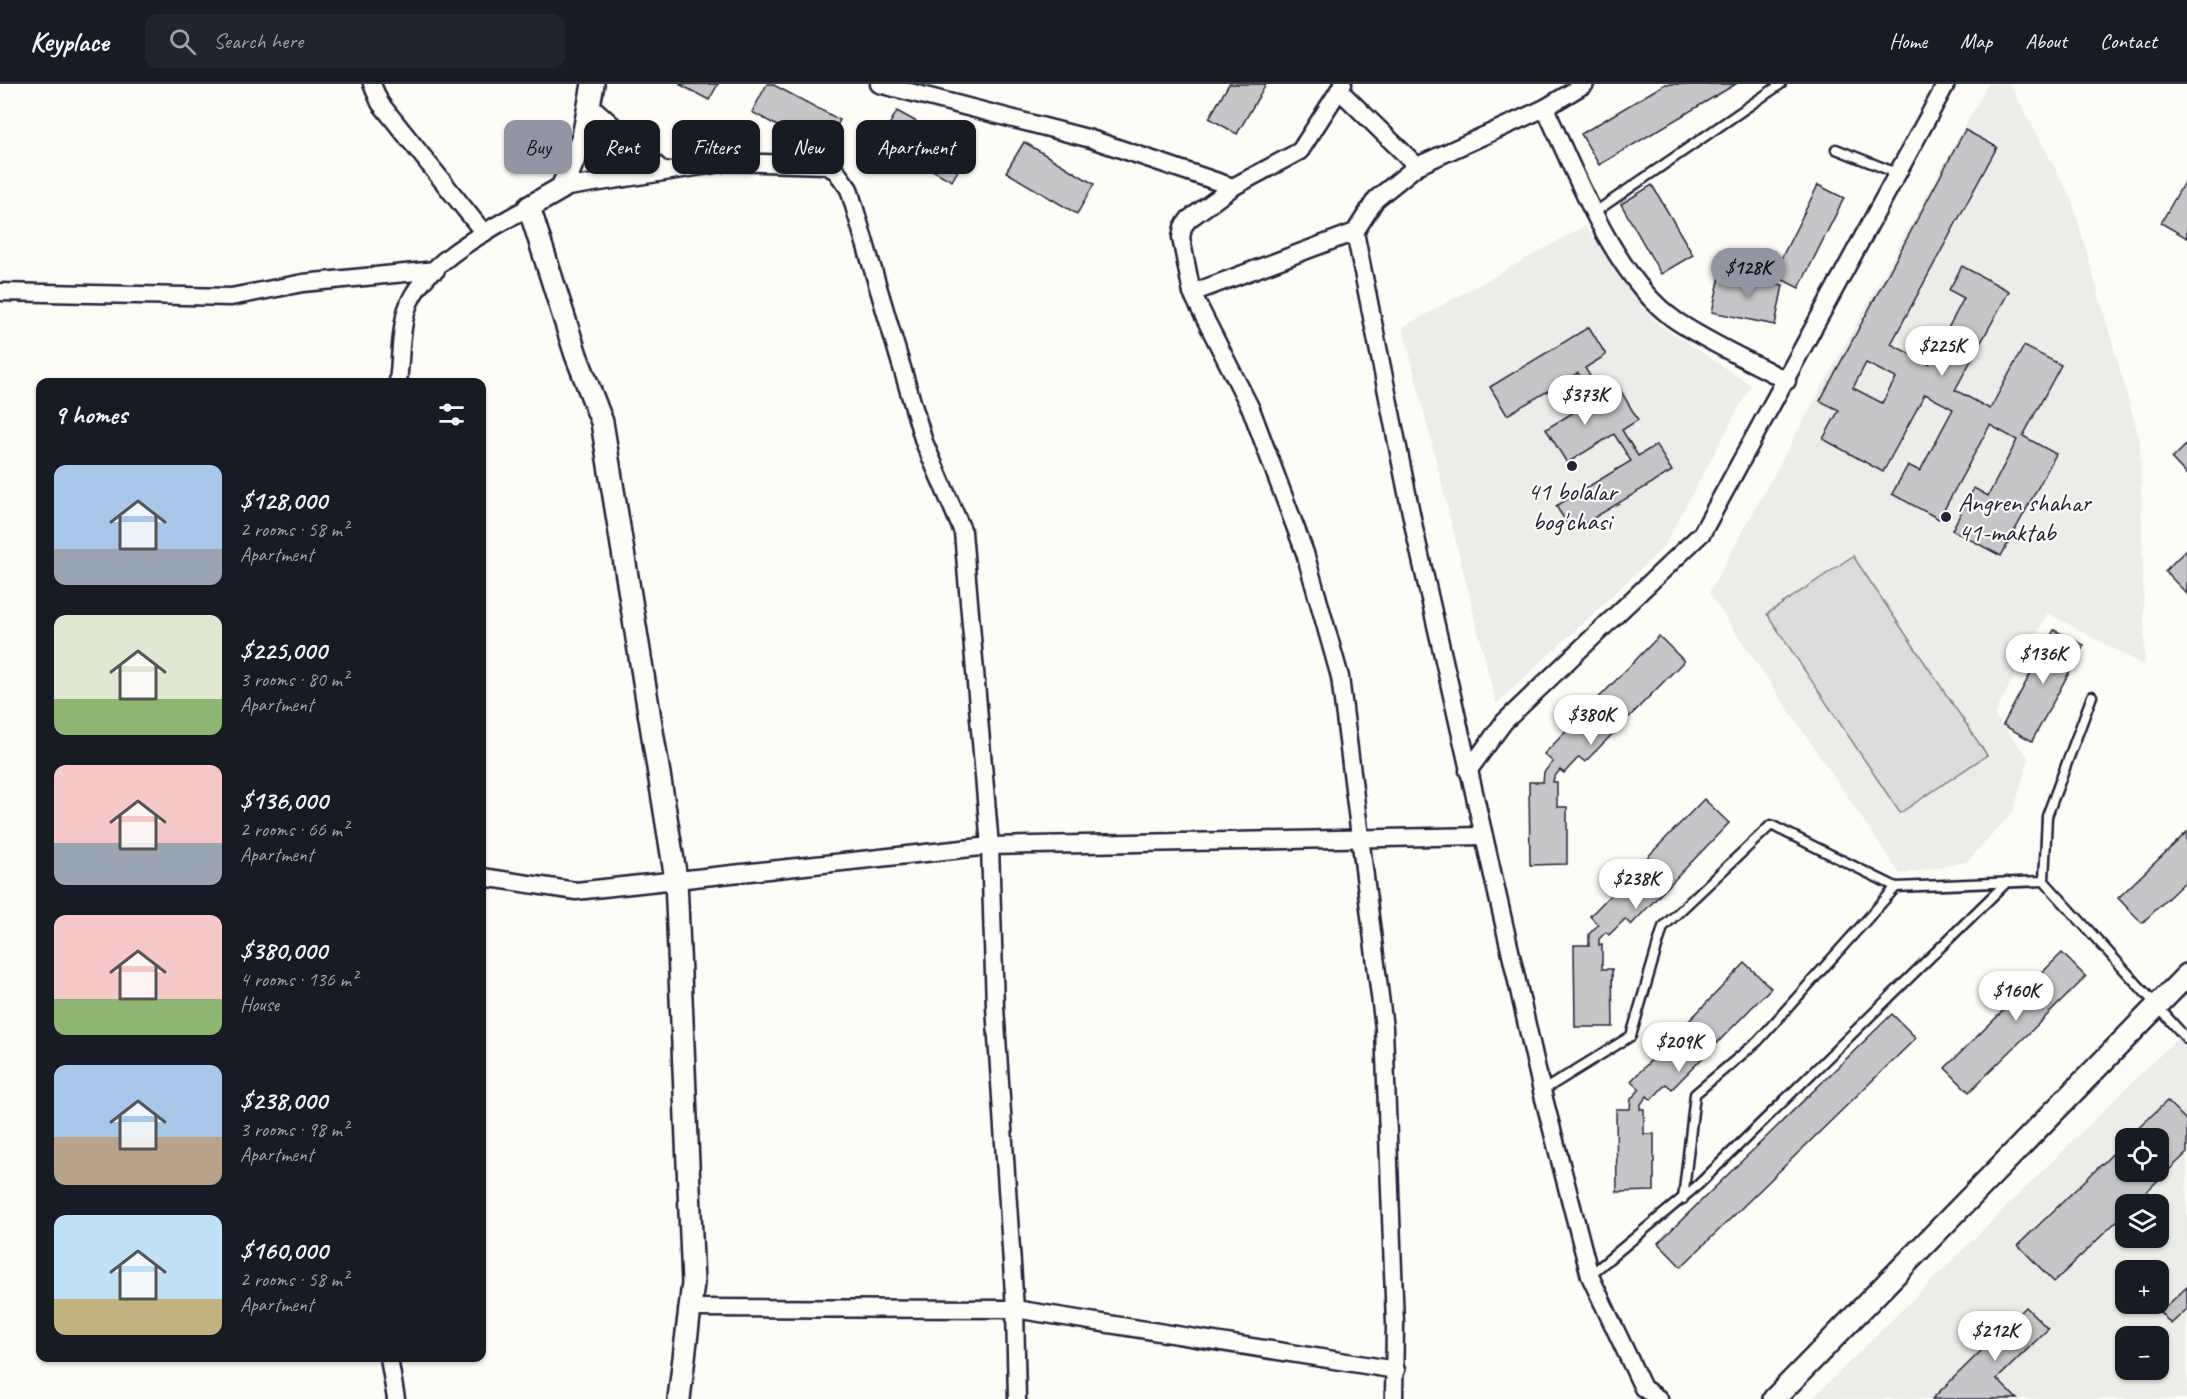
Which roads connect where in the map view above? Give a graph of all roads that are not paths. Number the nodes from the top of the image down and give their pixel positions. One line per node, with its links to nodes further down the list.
1 (372, 84): 18 (street)
2 (879, 84): 13 (street)
3 (1585, 84): 8 (street)
4 (1781, 84): 16 (lane)
5 (1946, 84): 12 (street)
6 (1341, 87): 10 (street); 13 (street)
7 (590, 94): 11 (street); 14 (street)
8 (1545, 108): 10 (street); 16 (street)
9 (1836, 149): 12 (lane)
10 (1417, 166): 17 (street)
11 (663, 171): 14 (street); 28 (street)
12 (1899, 174): 23 (street)
13 (1233, 187): 21 (street)
14 (562, 188): 15 (street)
15 (530, 207): 18 (street); 30 (street)
16 (1594, 212): 23 (street)
17 (1355, 232): 21 (street); 25 (street)
18 (484, 233): 19 (street)
19 (436, 270): 20 (street); 22 (street)
20 (0, 292)
21 (1192, 293): 27 (street)
22 (398, 378)
23 (1787, 381): 25 (street)
24 (2092, 696): 31 (lane)
25 (1468, 771): 26 (street)
26 (1482, 836): 27 (street); 37 (street)
27 (1359, 840): 28 (street); 43 (street)
28 (990, 846): 30 (street); 41 (street)
29 (486, 878): 30 (street)
30 (676, 879): 40 (street)
31 (2044, 881): 32 (lane); 35 (lane)
32 (2007, 882): 33 (lane); 38 (lane)
33 (1896, 887): 37 (lane); 38 (lane)
34 (2187, 975): 35 (street)
35 (2156, 1006): 36 (lane); 49 (street)
36 (2187, 1039)
37 (1542, 1091): 39 (street)
38 (1683, 1199): 39 (lane)
39 (1590, 1275): 48 (street)
40 (689, 1308): 41 (street); 45 (street)
41 (1015, 1309): 43 (street); 46 (street)
42 (390, 1362): 44 (street)
43 (1396, 1370): 47 (street)
44 (396, 1399)
45 (679, 1399)
46 (1017, 1399)
47 (1394, 1399)
48 (1659, 1399)
49 (1774, 1399)

